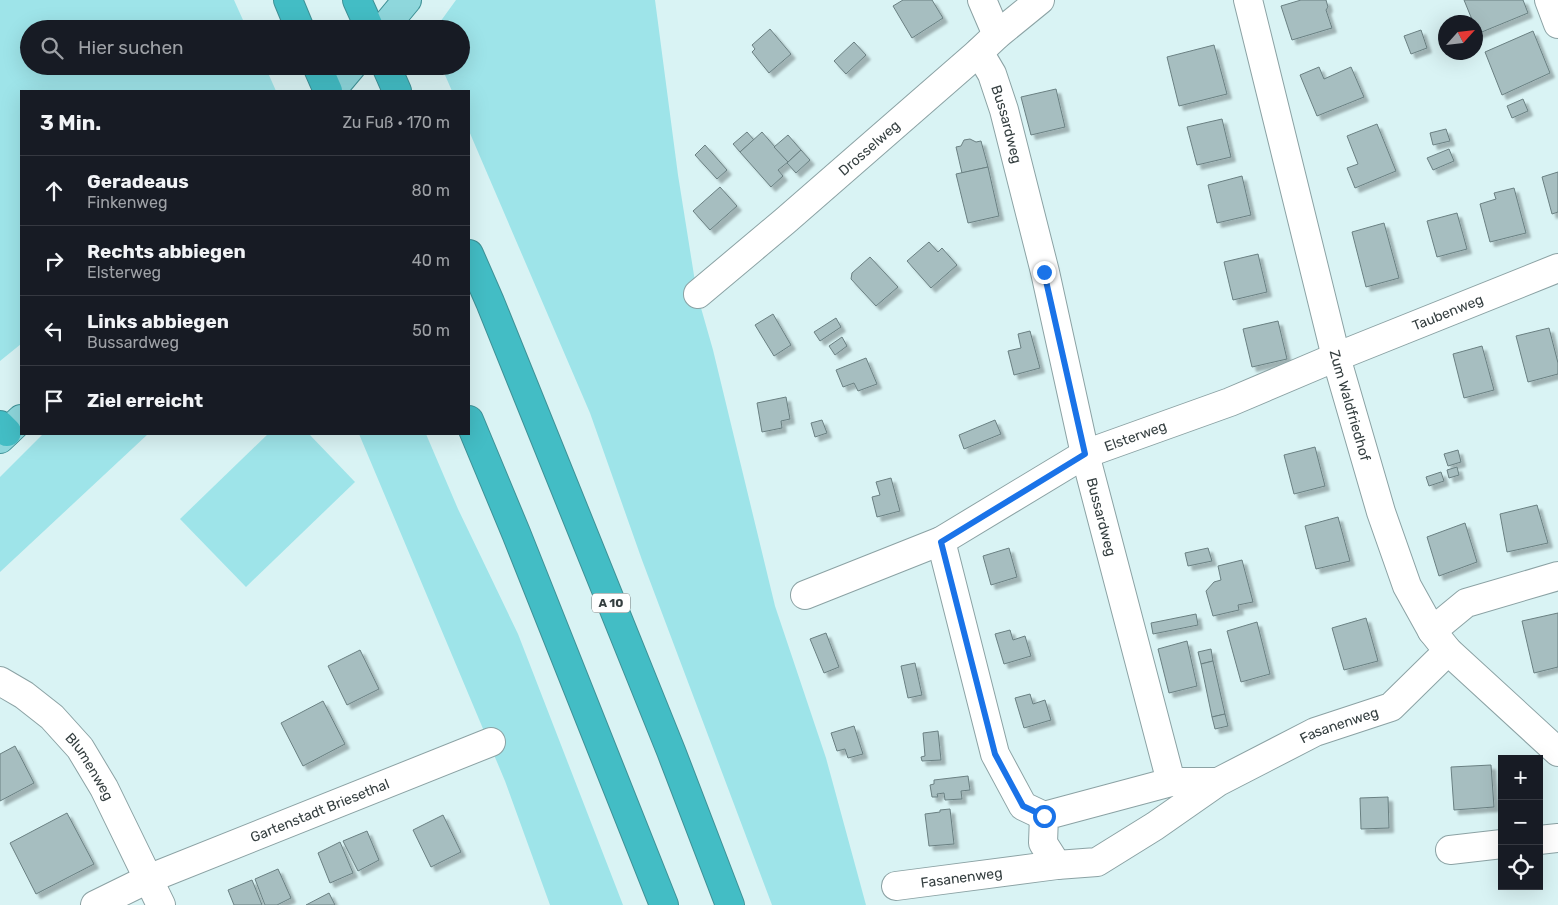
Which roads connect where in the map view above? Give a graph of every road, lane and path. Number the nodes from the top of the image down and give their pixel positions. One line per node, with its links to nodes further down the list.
1 (288, 0): 8 (highway)
2 (357, 0): 9 (highway)
3 (407, 0): 10 (main road)
4 (982, 0): 12 (street, Bussardweg)
5 (1040, 0): 12 (street, Drosselweg)
6 (1248, 0): 22 (street, Zum Waldfriedhof)
7 (1549, 0): 11 (street)
8 (296, 20)
9 (366, 20)
10 (390, 20)
11 (1558, 24)
12 (988, 43): 21 (street, Drosselweg); 24 (street, Bussardweg)
13 (322, 75): 16 (highway)
14 (344, 75): 17 (main road)
15 (390, 75): 18 (highway)
16 (329, 90)
17 (331, 90)
18 (398, 90)
19 (470, 256): 45 (highway, A 10)
20 (1558, 268): 22 (street, Taubenweg)
21 (698, 294)
22 (1336, 357): 24 (street, Elsterweg); 28 (street, Zum Waldfriedhof)
23 (470, 422): 44 (highway)
24 (1085, 454): 25 (street, Elsterweg); 32 (street, Bussardweg)
25 (941, 542): 27 (street, Elsterweg); 34 (street)
26 (1558, 576): 28 (street, Fasanenweg)
27 (805, 595)
28 (1440, 641): 31 (street, Zum Waldfriedhof); 33 (street, Fasanenweg)
29 (0, 681): 40 (street, Blumenweg)
30 (491, 742): 40 (street, Gartenstadt Briesethal)
31 (1558, 752)
32 (1170, 782): 33 (street, Fasanenweg); 34 (street, Fasanenweg)
33 (1218, 782): 39 (street, Fasanenweg)
34 (1044, 816): 39 (street)
35 (1558, 838): 36 (street)
36 (1543, 840)
37 (1498, 844): 38 (street)
38 (1450, 850)
39 (1057, 865): 41 (street, Fasanenweg)
40 (148, 879): 42 (street); 43 (street, Blumenweg)
41 (896, 886)
42 (95, 905)
43 (161, 905)
44 (664, 905)
45 (730, 905)

